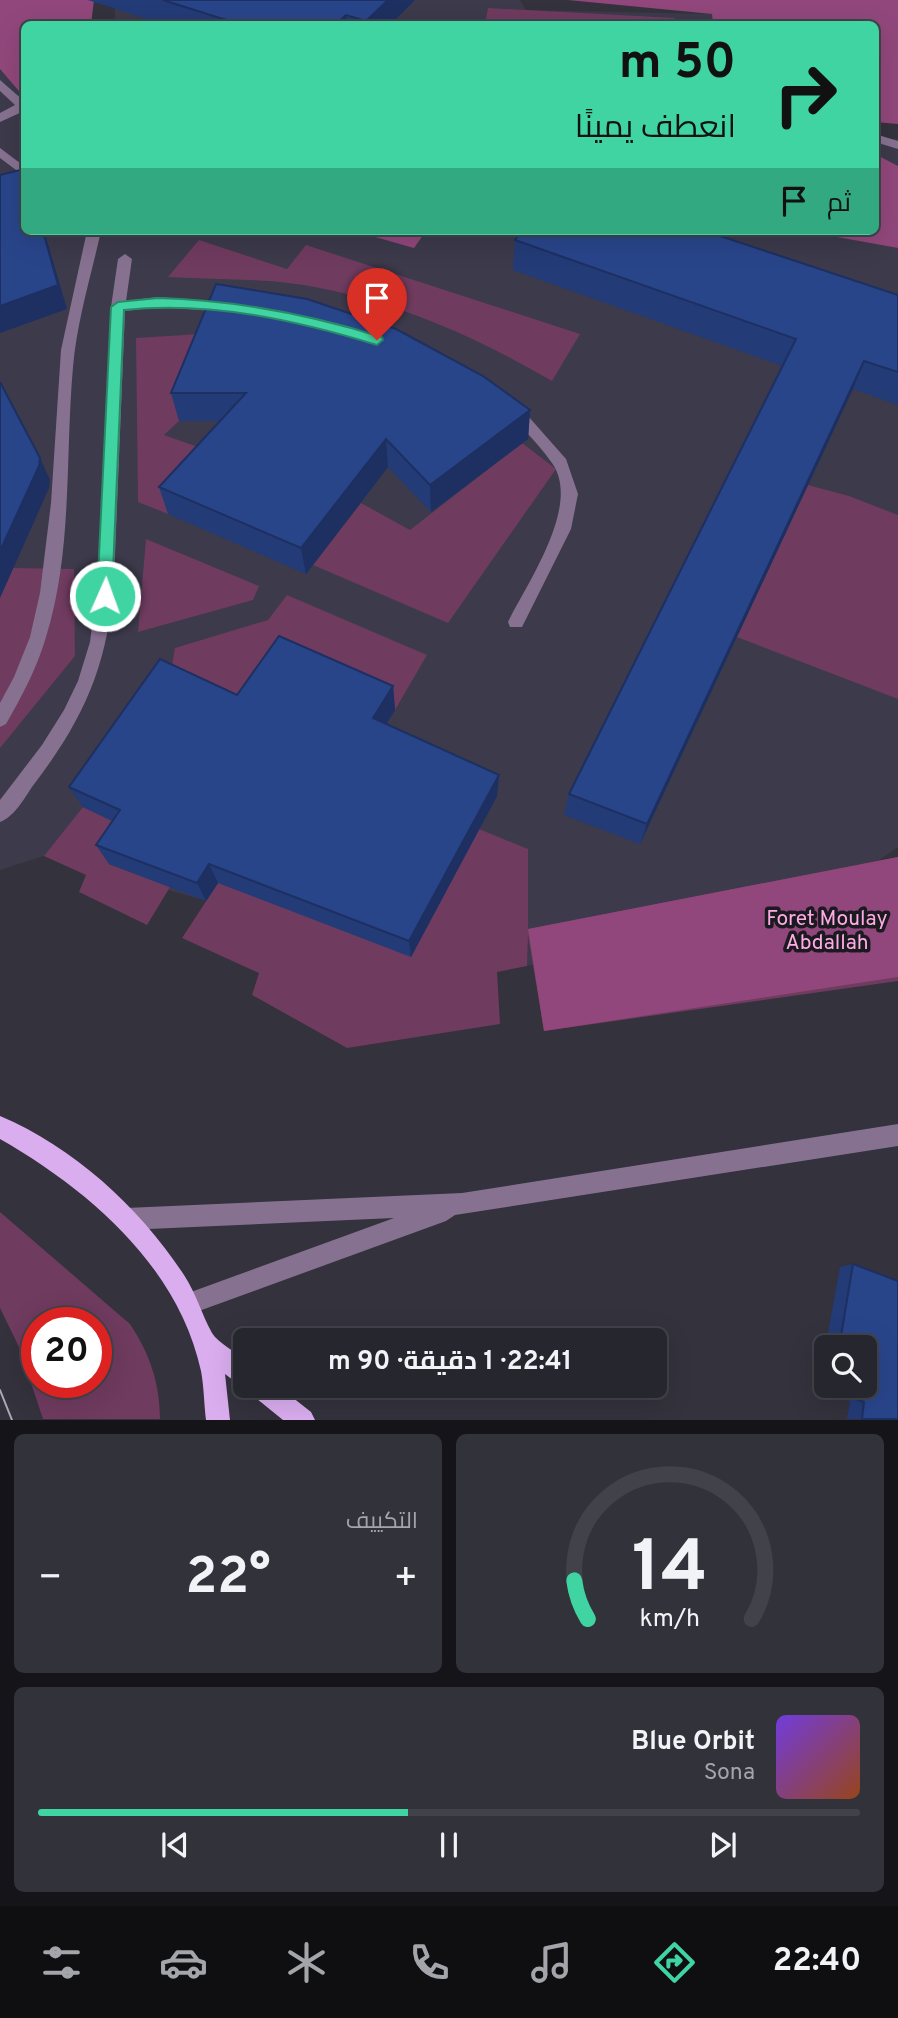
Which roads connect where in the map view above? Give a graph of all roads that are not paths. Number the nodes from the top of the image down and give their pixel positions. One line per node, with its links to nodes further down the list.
1 (0, 85): 2 (street)
2 (21, 103)
3 (21, 108): 4 (street)
4 (0, 118)
5 (879, 139): 6 (street)
6 (898, 145)
7 (0, 152): 8 (street)
8 (21, 170)
9 (93, 235): 15 (street)
10 (125, 259): 11 (street)
11 (118, 307): 12 (street); 16 (street)
12 (245, 309)
13 (500, 406): 14 (street)
14 (516, 622)
15 (0, 719)
16 (0, 814)
17 (0, 1127): 20 (main road)
18 (898, 1135): 19 (street)
19 (462, 1204): 20 (street); 21 (street)
20 (126, 1219): 21 (main road)
21 (188, 1304): 22 (main road)
22 (206, 1343): 23 (main road); 25 (main road)
23 (233, 1365)
24 (275, 1398): 26 (main road)
25 (218, 1419)
26 (303, 1419)

